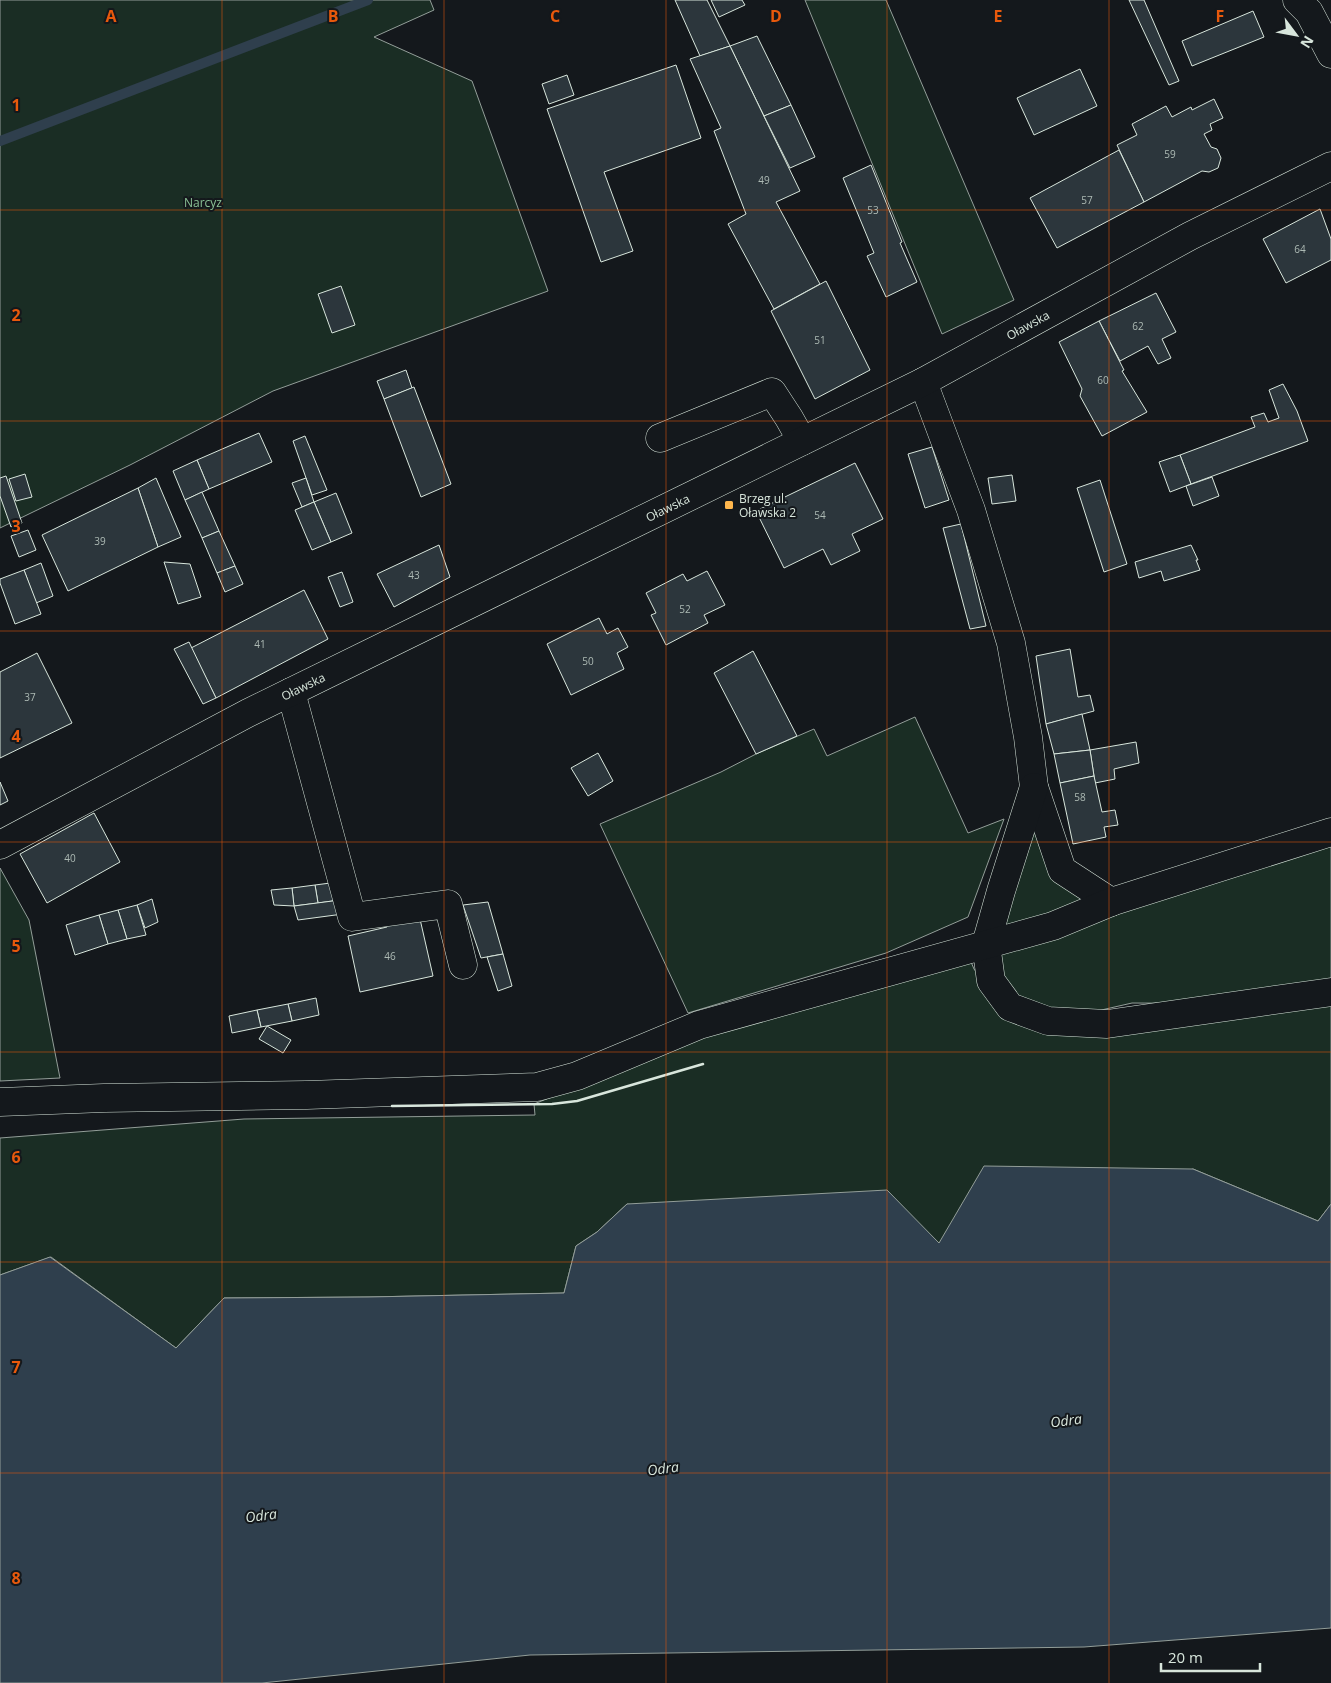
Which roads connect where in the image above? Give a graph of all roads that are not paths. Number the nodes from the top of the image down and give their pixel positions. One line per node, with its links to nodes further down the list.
1 (1297, 0): 2 (street)
2 (1331, 54)
3 (1331, 166): 4 (street, Oławska)
4 (923, 382): 6 (street, Oławska); 8 (street)
5 (660, 438): 6 (street)
6 (802, 441): 7 (street, Oławska)
7 (291, 692): 10 (street, Oławska); 13 (street)
8 (1034, 787): 11 (street); 12 (street)
9 (1331, 832): 11 (street)
10 (0, 845)
11 (1111, 902): 12 (street)
12 (986, 944): 14 (street); 15 (street)
13 (463, 966)
14 (1331, 992)
15 (0, 1102)

